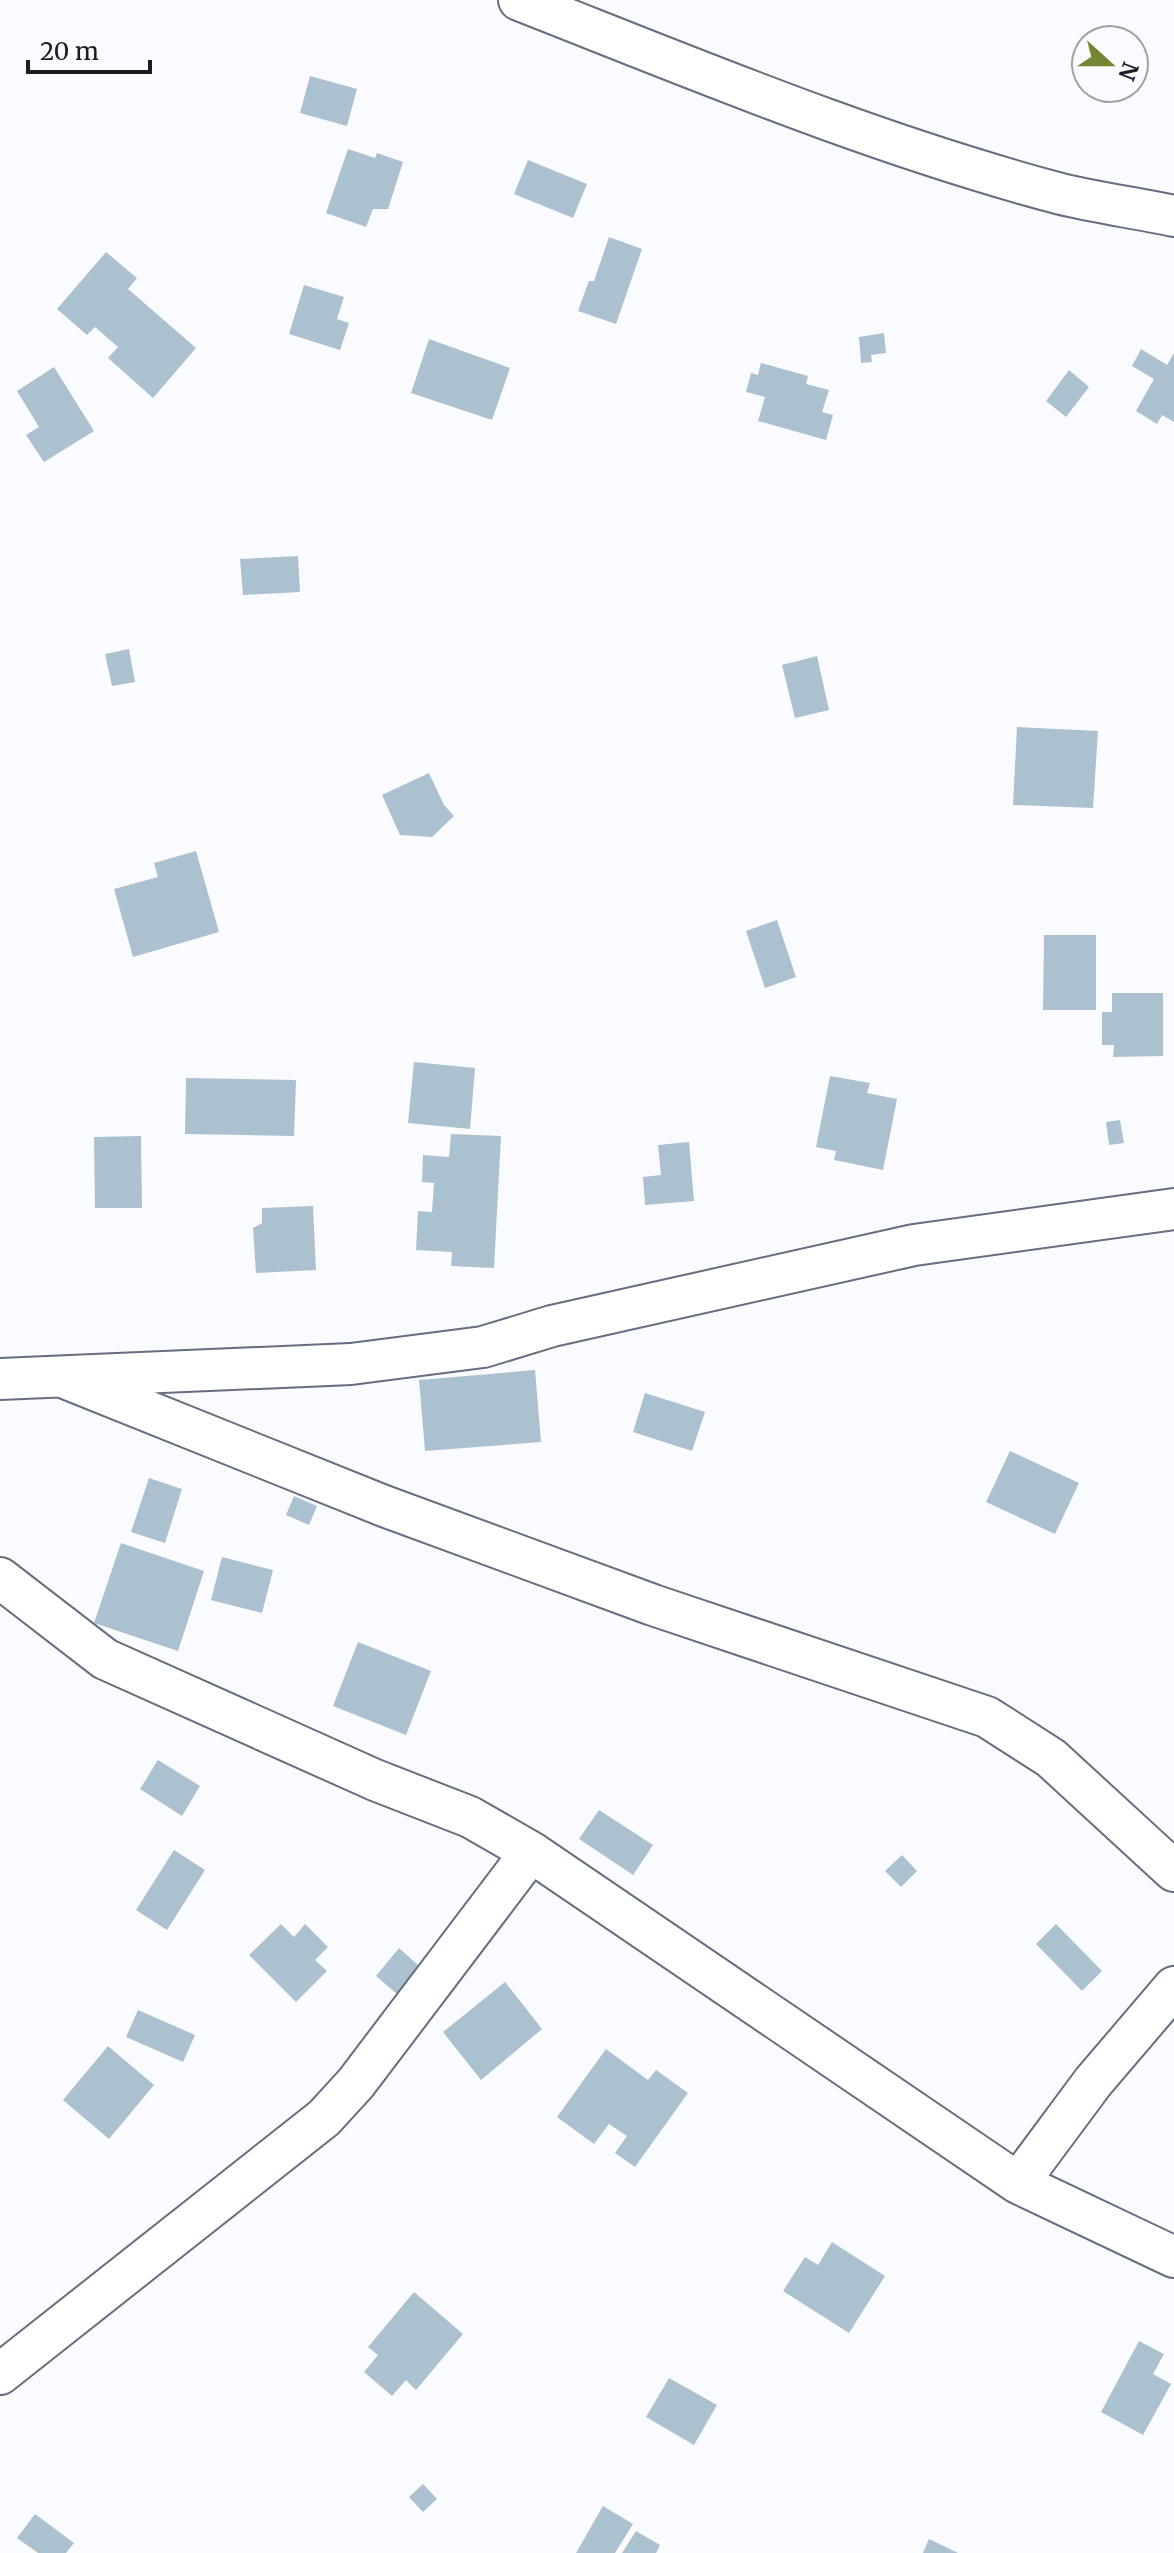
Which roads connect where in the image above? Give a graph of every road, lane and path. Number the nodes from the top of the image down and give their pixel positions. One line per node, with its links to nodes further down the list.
1 (519, 0): 2 (street)
2 (1174, 216)
3 (1174, 1209): 4 (street)
4 (65, 1378): 5 (street); 8 (street)
5 (0, 1379)
6 (0, 1578): 7 (street)
7 (531, 1852): 10 (street); 12 (street)
8 (1174, 1871)
9 (1174, 1987): 10 (street)
10 (1018, 2183): 11 (street)
11 (1174, 2257)
12 (0, 2374)

